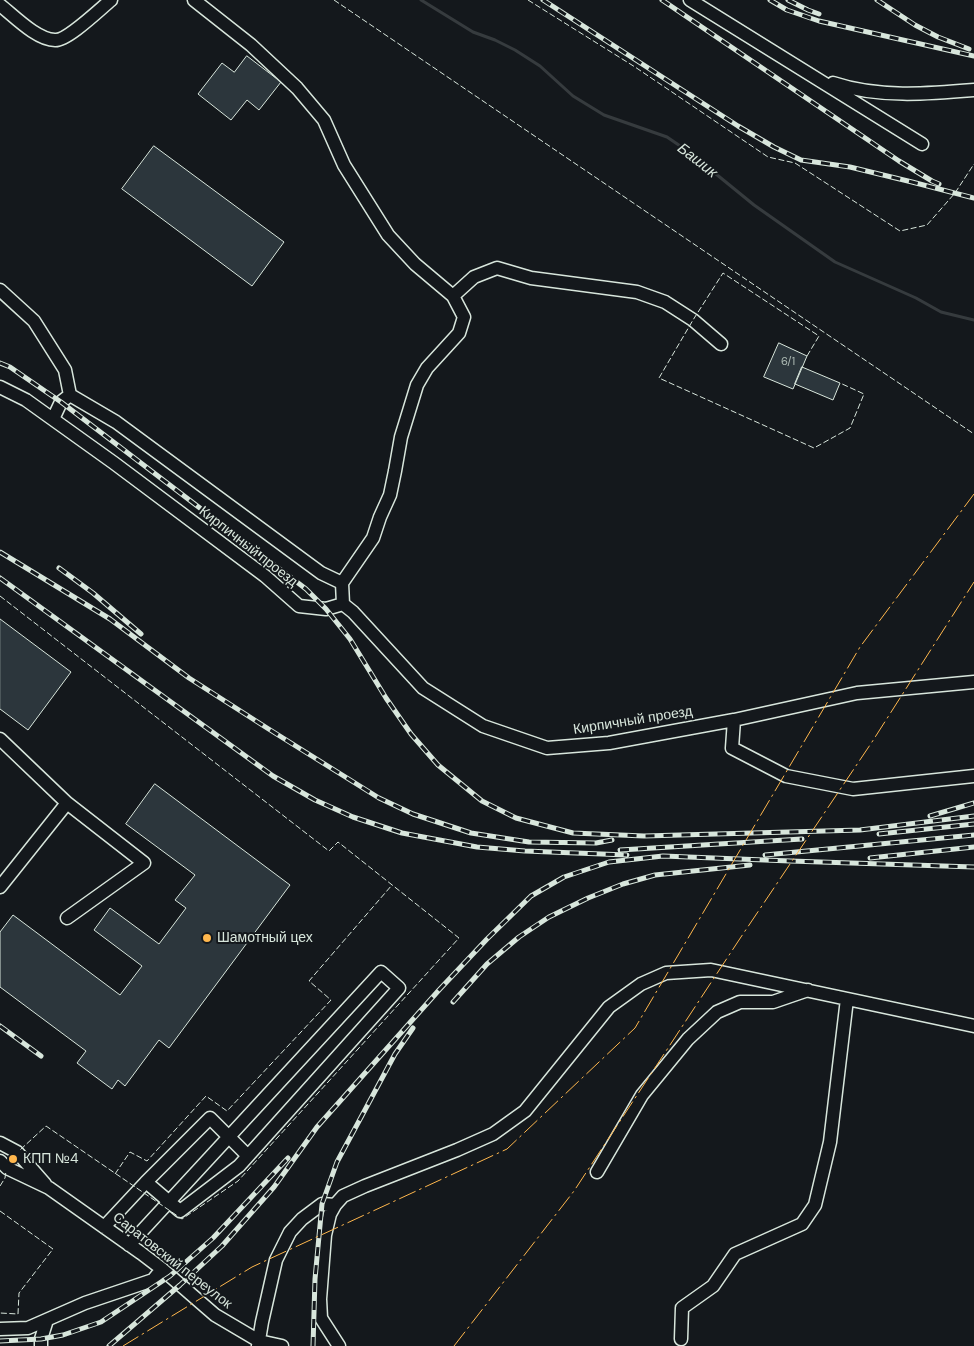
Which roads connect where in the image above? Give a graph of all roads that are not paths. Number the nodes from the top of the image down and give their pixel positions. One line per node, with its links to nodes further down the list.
1 (111, 0): 4 (street)
2 (194, 0): 9 (street)
3 (690, 0): 5 (street)
4 (0, 5)
5 (813, 76): 6 (street); 7 (street)
6 (974, 90)
7 (922, 144)
8 (0, 290): 12 (street)
9 (453, 296): 10 (street); 14 (street)
10 (721, 344)
11 (0, 387): 13 (street, Кирпичный проезд)
12 (70, 395): 13 (street); 14 (street)
13 (53, 419): 15 (street, Кирпичный проезд)
14 (342, 583): 15 (street)
15 (343, 604): 17 (street, Кирпичный проезд)
16 (974, 682): 17 (street, Кирпичный проезд)
17 (734, 720): 19 (street)
18 (0, 739): 20 (street)
19 (974, 776)
20 (67, 803): 21 (street); 22 (street)
21 (0, 887)
22 (67, 918)
23 (808, 990): 24 (street); 30 (street); 34 (street)
24 (847, 999): 25 (street); 40 (street)
25 (974, 1026)
26 (229, 1136): 28 (street); 28 (street); 31 (street); 33 (street)
27 (0, 1143): 32 (street)
28 (248, 1156): 33 (street)
29 (0, 1161): 32 (street)
30 (596, 1172)
31 (146, 1182): 33 (street); 35 (street)
32 (49, 1188): 35 (street, Саратовский переулок)
33 (169, 1202): 36 (street)
34 (335, 1205): 41 (street); 44 (street)
35 (104, 1227): 36 (street, Саратовский переулок)
36 (129, 1245): 37 (street, Саратовский переулок)
37 (162, 1269): 38 (street); 41 (street, Саратовский переулок)
38 (47, 1320): 39 (street); 42 (street)
39 (0, 1329)
40 (681, 1339)
41 (259, 1343): 43 (street, Саратовский переулок)
42 (41, 1346)
43 (282, 1346)
44 (339, 1346)

